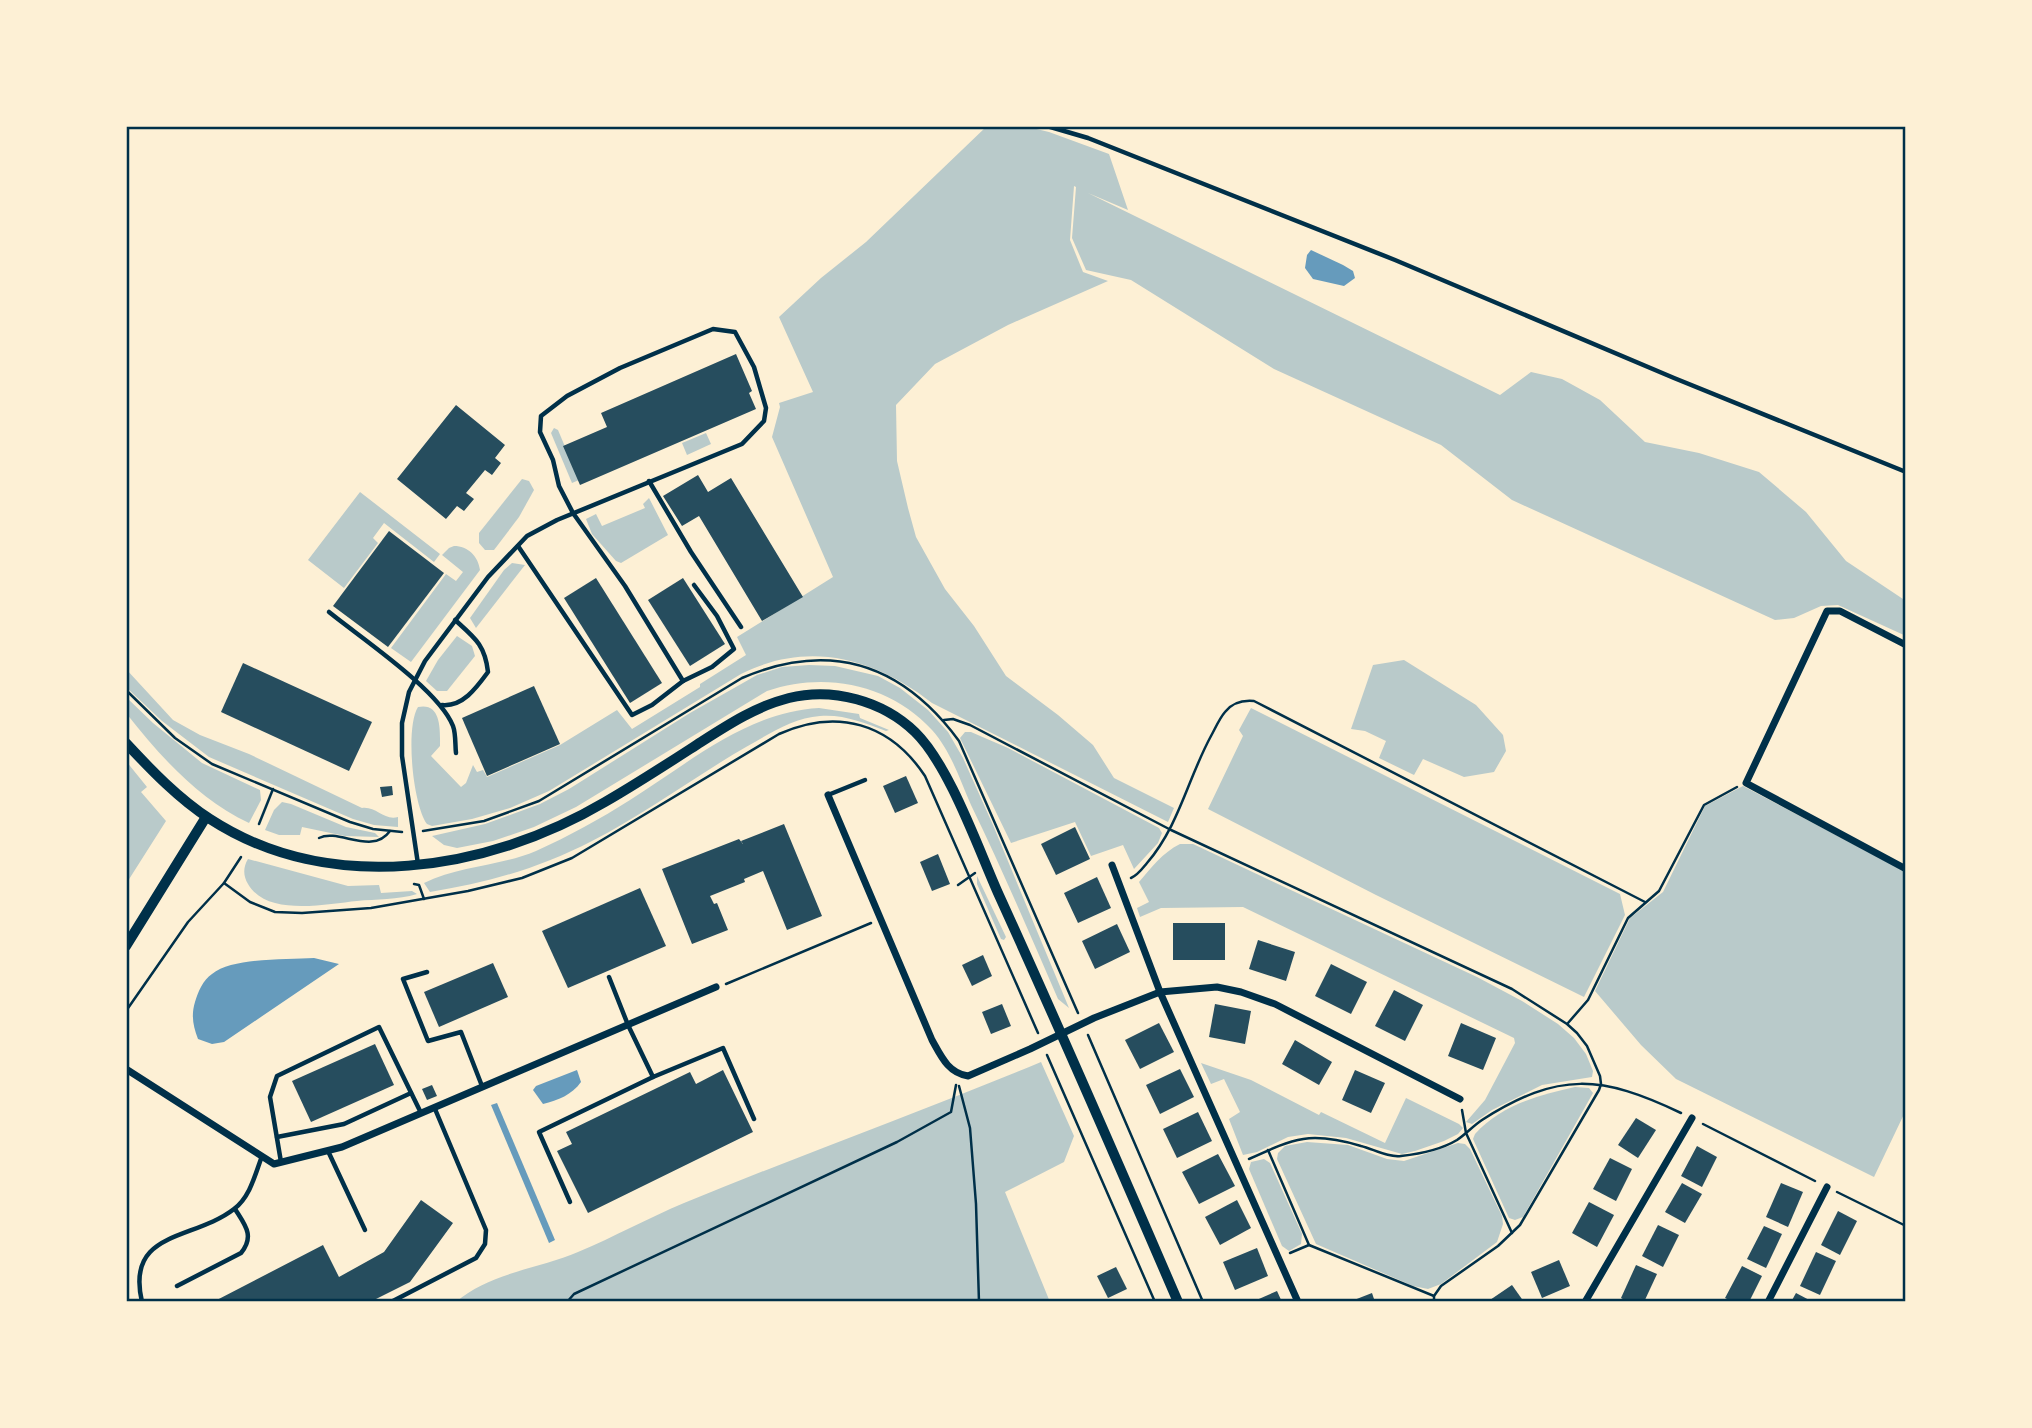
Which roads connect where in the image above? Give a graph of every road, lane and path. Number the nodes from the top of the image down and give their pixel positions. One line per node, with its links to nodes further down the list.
1 (1048, 126): 2 (lane)
2 (1906, 472)
3 (649, 481): 4 (lane); 4 (lane); 9 (lane)
4 (573, 513): 5 (lane); 12 (lane)
5 (518, 546): 8 (lane); 12 (lane)
6 (694, 585): 12 (lane)
7 (329, 612): 11 (lane)
8 (455, 620): 11 (lane); 14 (lane)
9 (741, 627)
10 (1906, 645): 19 (street)
11 (414, 681): 14 (lane); 26 (lane)
12 (683, 681)
13 (126, 690): 20 (path)
14 (442, 705): 17 (lane)
15 (944, 720): 24 (path); 26 (path); 47 (path)
16 (126, 743): 22 (street)
17 (456, 753)
18 (865, 780): 21 (lane)
19 (1746, 783): 32 (street); 39 (path)
20 (273, 789): 23 (path); 25 (path)
21 (828, 795): 40 (street)
22 (206, 817): 29 (street); 41 (street)
23 (258, 824)
24 (1171, 830): 35 (path); 39 (path); 48 (path)
25 (390, 831): 26 (path); 27 (path)
26 (413, 831): 29 (lane)
27 (319, 838)
28 (241, 857): 34 (path)
29 (418, 865): 31 (street)
30 (1112, 865): 35 (street)
31 (986, 866): 33 (path); 50 (street)
32 (1906, 869)
33 (970, 878): 37 (path); 38 (path); 51 (path)
34 (224, 883): 38 (path); 46 (path)
35 (1119, 883): 45 (street)
36 (414, 884): 38 (path)
37 (958, 885)
38 (424, 899)
39 (1645, 902): 48 (path)
40 (881, 919): 44 (path); 53 (street)
41 (126, 946)
42 (426, 972): 56 (lane)
43 (609, 977): 49 (lane)
44 (716, 987): 49 (street)
45 (1160, 992): 47 (street); 58 (street); 69 (street)
46 (126, 1011)
47 (1083, 1023): 50 (street); 86 (path)
48 (1567, 1024): 55 (path)
49 (628, 1025): 54 (lane); 56 (street)
50 (1062, 1034): 51 (street); 85 (street)
51 (1042, 1044): 53 (street); 84 (path)
52 (126, 1069): 67 (street)
53 (958, 1074): 82 (path); 83 (path)
54 (653, 1077): 62 (lane); 71 (lane)
55 (1601, 1084): 61 (path); 63 (path); 75 (path)
56 (483, 1087): 59 (street)
57 (411, 1093): 60 (lane); 64 (lane); 64 (lane)
58 (1460, 1099): 63 (path)
59 (435, 1109): 60 (street); 81 (lane)
60 (421, 1113): 66 (street)
61 (1692, 1118): 70 (path); 89 (street)
62 (754, 1119)
63 (1466, 1133): 65 (path); 75 (path)
64 (276, 1137): 68 (lane)
65 (1268, 1150): 69 (path); 76 (path)
66 (328, 1151): 68 (street); 74 (lane)
67 (262, 1156): 68 (street); 72 (lane)
68 (281, 1162)
69 (1238, 1164): 77 (street)
70 (1827, 1187): 73 (path); 90 (street)
71 (570, 1202)
72 (235, 1209): 78 (lane); 80 (lane)
73 (1906, 1226)
74 (365, 1230)
75 (1512, 1233): 79 (path)
76 (1310, 1245): 77 (path); 79 (path)
77 (1279, 1258): 87 (street)
78 (177, 1286)
79 (1434, 1296): 88 (path)
80 (142, 1302)
81 (391, 1302)
82 (567, 1302)
83 (979, 1302)
84 (1155, 1302)
85 (1178, 1302)
86 (1203, 1302)
87 (1298, 1302)
88 (1434, 1302)
89 (1585, 1302)
90 (1768, 1302)

